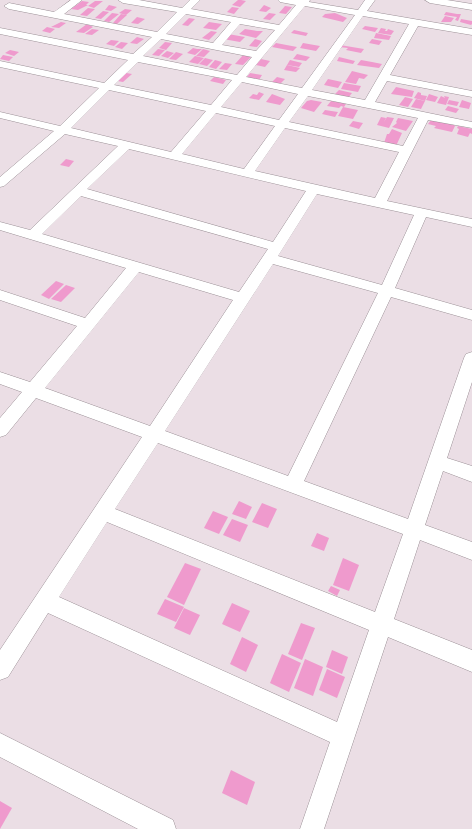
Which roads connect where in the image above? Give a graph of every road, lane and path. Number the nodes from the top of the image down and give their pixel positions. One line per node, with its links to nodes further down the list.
1 (18, 0): 9 (street)
2 (76, 0): 14 (street)
3 (123, 0): 11 (street)
4 (195, 0): 11 (street)
5 (283, 0): 8 (street)
6 (370, 0): 13 (street)
7 (430, 0): 10 (street)
8 (304, 2): 13 (street); 17 (street)
9 (10, 6): 12 (street); 14 (street)
10 (472, 7)
11 (183, 11): 15 (street); 20 (street)
12 (0, 13)
13 (361, 13): 16 (street); 28 (street)
14 (56, 15): 20 (street)
15 (238, 20): 17 (street); 21 (street)
16 (415, 22): 19 (street); 25 (street)
17 (282, 28): 22 (street)
18 (0, 31): 23 (street)
19 (472, 32)
20 (159, 35): 21 (street); 23 (street)
21 (216, 46): 22 (street)
22 (259, 54): 26 (street)
23 (136, 58): 26 (street); 27 (street)
24 (0, 64): 27 (street)
25 (384, 77): 29 (street); 30 (street)
26 (239, 79): 28 (street); 31 (street)
27 (104, 87): 31 (street); 37 (street)
28 (305, 92): 30 (street); 34 (street)
29 (472, 94)
30 (368, 104): 32 (street)
31 (213, 110): 34 (street); 40 (street)
32 (424, 116): 35 (street); 39 (street)
33 (5, 117): 36 (street); 37 (street)
34 (282, 124): 39 (street); 41 (street)
35 (472, 125)
36 (0, 126)
37 (62, 130): 38 (street); 42 (street)
38 (127, 144): 40 (street); 44 (street)
39 (406, 150): 45 (street)
40 (175, 155): 41 (street)
41 (248, 172): 43 (street)
42 (0, 183)
43 (314, 189): 45 (street); 50 (street)
44 (79, 191): 49 (street); 50 (street)
45 (380, 202): 46 (street)
46 (422, 212): 47 (street); 52 (street)
47 (472, 223)
48 (0, 226): 49 (street)
49 (33, 235): 51 (street)
50 (273, 252): 52 (street); 54 (street)
51 (136, 266): 54 (street); 56 (street)
52 (385, 290): 55 (street); 65 (street)
53 (0, 295): 56 (street)
54 (243, 298): 62 (street)
55 (472, 314)
56 (88, 324): 59 (street)
57 (472, 358): 60 (street)
58 (0, 378): 59 (street)
59 (33, 390): 61 (street); 62 (street)
60 (466, 396): 63 (street)
61 (0, 430)
62 (154, 434): 65 (street); 66 (street)
63 (437, 462): 64 (street); 67 (street)
64 (472, 474)
65 (294, 485): 67 (street)
66 (103, 512): 69 (street); 70 (street)
67 (414, 530): 68 (street); 70 (street)
68 (472, 551)
69 (44, 601): 72 (street); 73 (street)
70 (382, 624): 71 (street); 73 (street)
71 (472, 661)
72 (0, 669)
73 (344, 737): 76 (street)
74 (0, 745): 75 (street)
75 (164, 829)
76 (312, 829)

